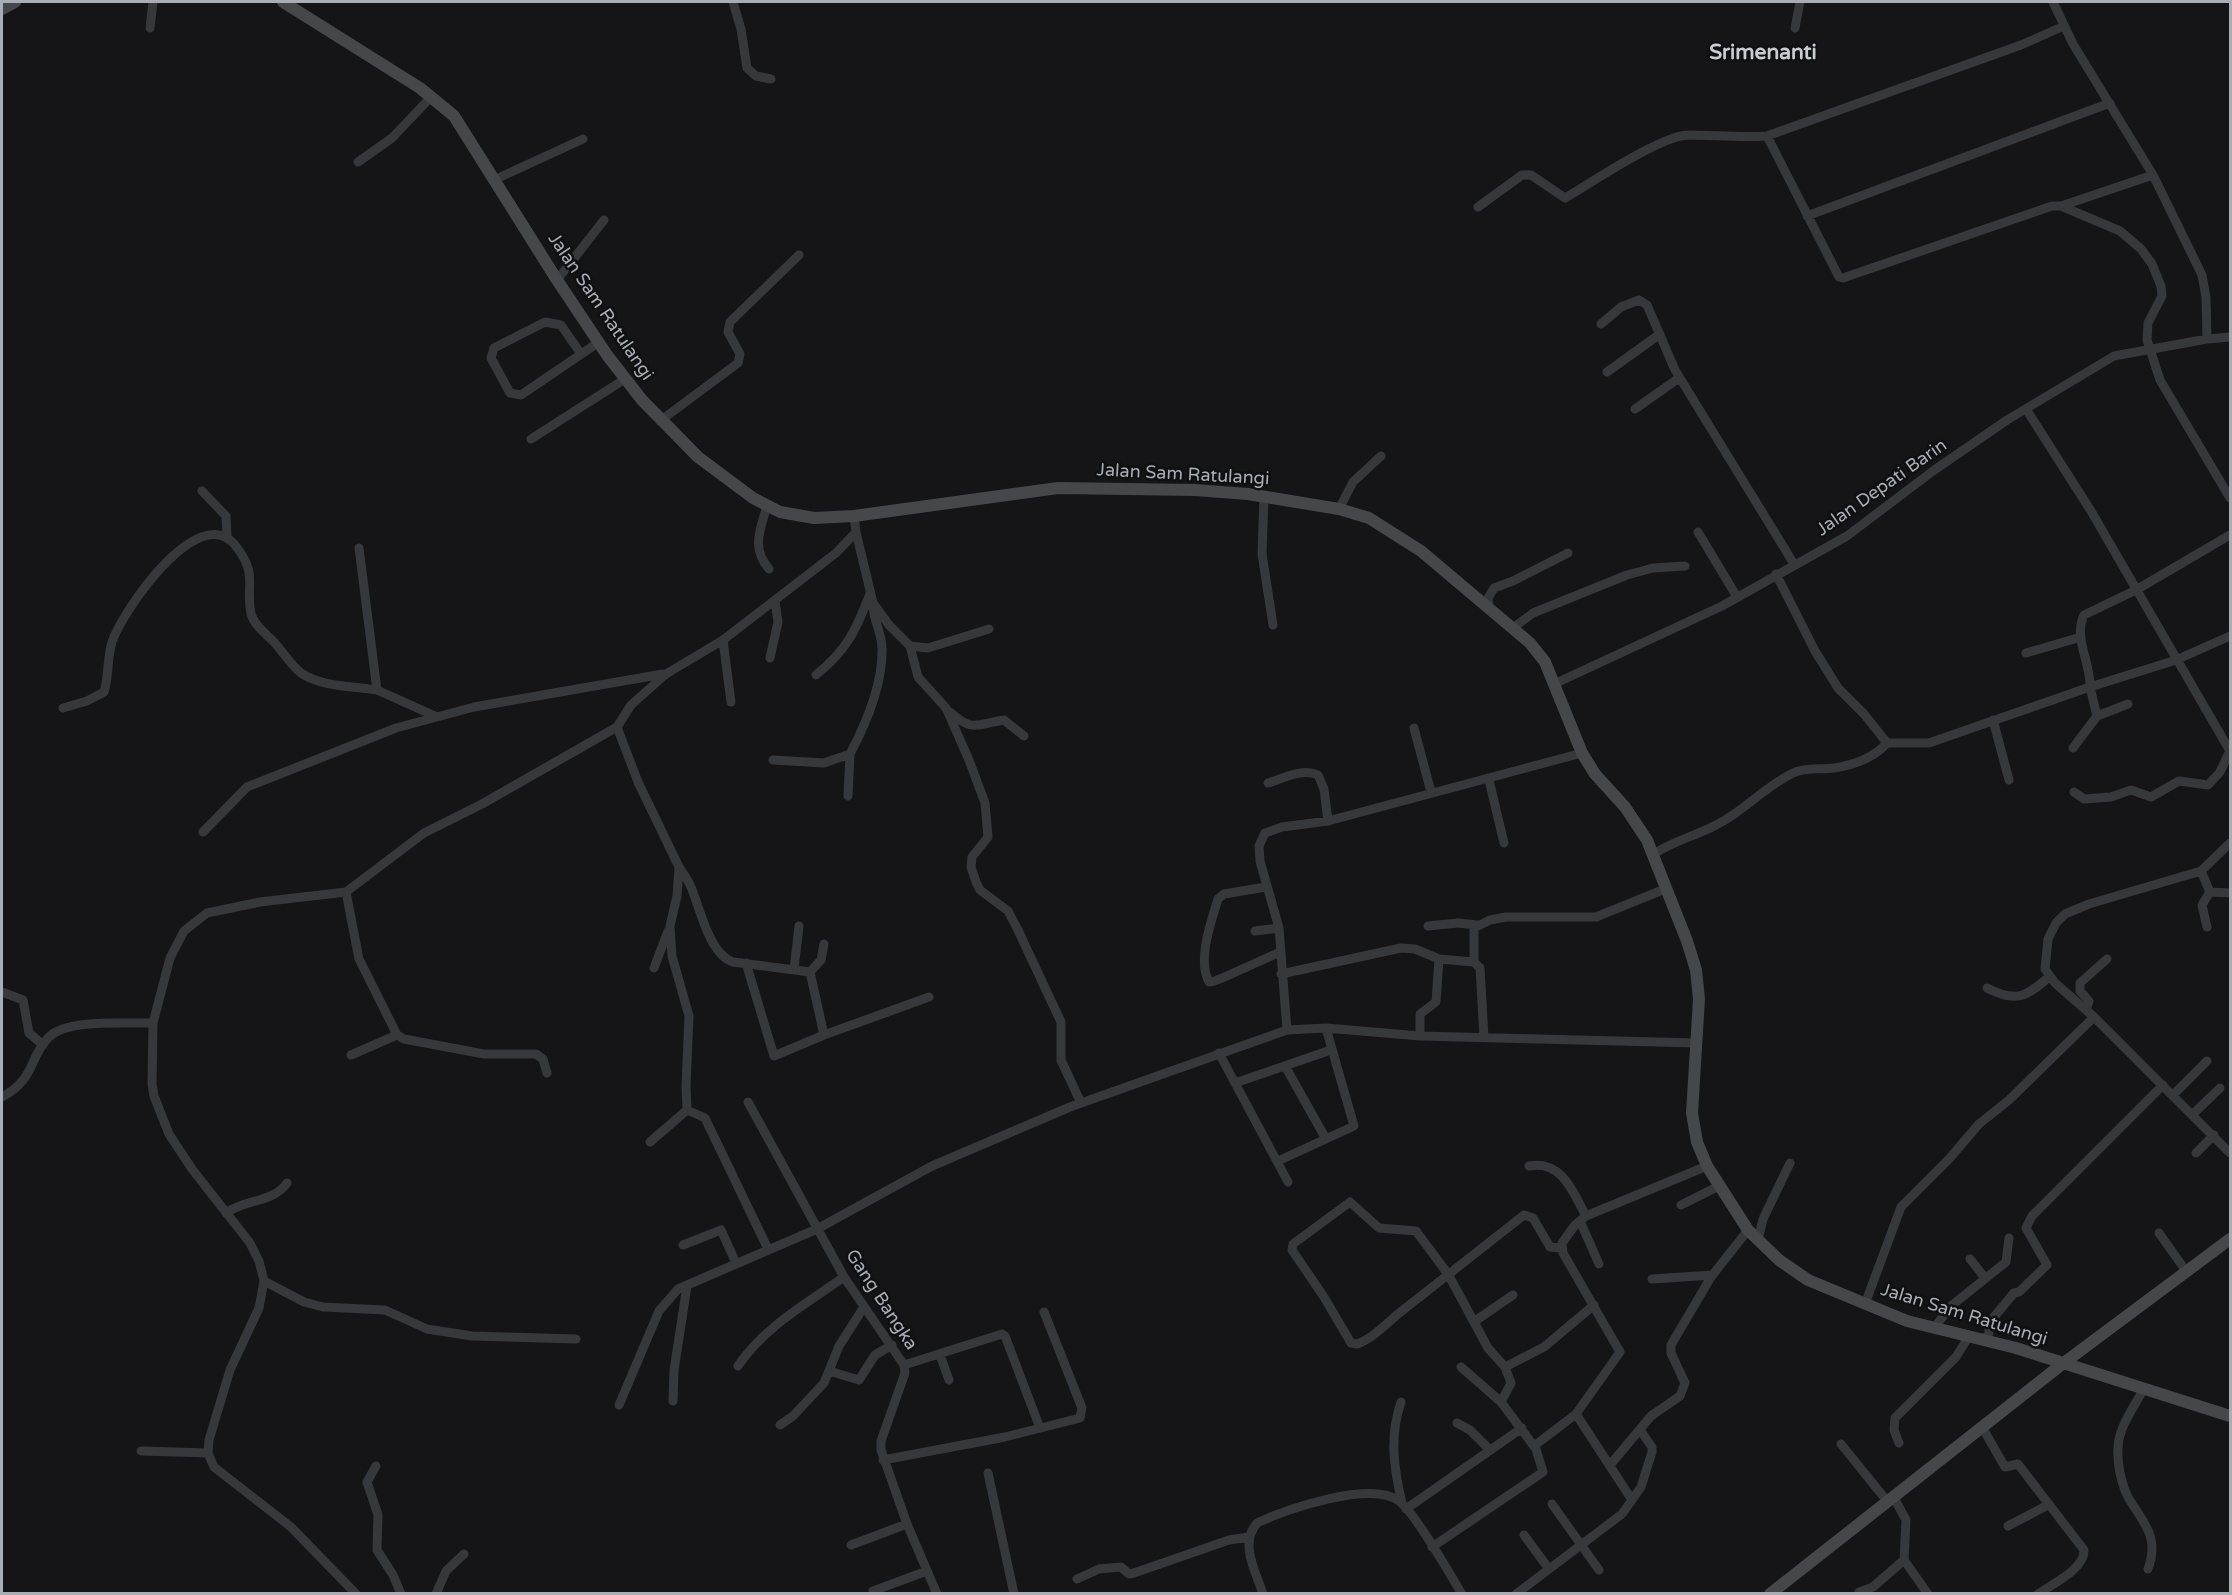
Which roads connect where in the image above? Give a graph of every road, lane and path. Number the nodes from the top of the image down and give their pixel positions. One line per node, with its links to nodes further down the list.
1 (15, 2): 7 (street)
2 (153, 2): 9 (street)
3 (283, 2): 12 (street, Jalan Sam Ratulangi)
4 (733, 2): 11 (street)
5 (1800, 2): 10 (street)
6 (2053, 2): 8 (street)
7 (2, 9)
8 (2064, 26): 13 (street); 14 (street)
9 (150, 28)
10 (1795, 28)
11 (771, 79)
12 (432, 96): 16 (street); 18 (street, Jalan Sam Ratulangi)
13 (2110, 103): 17 (street); 21 (street)
14 (1767, 136): 20 (street); 21 (street)
15 (583, 139): 18 (street)
16 (358, 162)
17 (2153, 175): 19 (street); 28 (street)
18 (496, 179): 24 (street, Jalan Sam Ratulangi)
19 (2061, 206): 21 (street); 30 (street)
20 (1478, 207)
21 (1807, 216)
22 (604, 220): 24 (street)
23 (799, 255): 37 (street)
24 (557, 280): 29 (street, Jalan Sam Ratulangi)
25 (1600, 324): 26 (street)
26 (1660, 334): 32 (street); 33 (street)
27 (2230, 337): 28 (street, Jalan Depati Barin)
28 (2207, 339): 30 (street, Jalan Depati Barin)
29 (599, 342): 31 (street); 34 (street, Jalan Sam Ratulangi)
30 (2151, 350): 35 (street, Jalan Depati Barin); 42 (street)
31 (581, 354): 31 (street)
32 (1607, 372)
33 (1679, 378): 36 (street); 52 (street)
34 (625, 379): 37 (street, Jalan Sam Ratulangi); 38 (street)
35 (2026, 409): 52 (street, Jalan Depati Barin); 56 (street)
36 (1635, 410)
37 (660, 421): 43 (street, Jalan Sam Ratulangi)
38 (531, 439)
39 (1381, 456): 44 (street)
40 (202, 491): 49 (street)
41 (1264, 496): 44 (street, Jalan Sam Ratulangi); 45 (street, Jalan Sam Ratulangi); 62 (street)
42 (2230, 498)
43 (767, 506): 45 (street, Jalan Sam Ratulangi); 54 (street)
44 (1339, 509): 61 (street, Jalan Sam Ratulangi)
45 (854, 516): 46 (street)
46 (856, 532): 57 (street); 59 (street)
47 (1698, 532): 58 (street)
48 (2230, 535): 56 (street)
49 (227, 537): 76 (street); 79 (street)
50 (359, 548): 76 (street)
51 (1568, 553): 61 (street)
52 (1794, 564): 55 (street, Jalan Depati Barin)
53 (1685, 566): 63 (street)
54 (769, 569)
55 (1776, 574): 58 (street, Jalan Depati Barin); 87 (street)
56 (2136, 590): 66 (street); 71 (street)
57 (871, 591): 60 (street); 73 (street)
58 (1737, 597): 74 (street, Jalan Depati Barin)
59 (775, 601): 67 (street); 70 (street)
60 (873, 603): 68 (street); 91 (street)
61 (1489, 606): 63 (street, Jalan Sam Ratulangi)
62 (1273, 625)
63 (1513, 628): 74 (street, Jalan Sam Ratulangi)
64 (989, 629): 68 (street)
65 (2230, 636): 71 (street)
66 (2081, 637): 69 (street); 75 (street)
67 (723, 640): 72 (street); 77 (street)
68 (910, 646): 80 (street)
69 (2026, 653)
70 (770, 658)
71 (2176, 660): 75 (street); 89 (street)
72 (666, 674): 81 (street); 84 (street)
73 (816, 675)
74 (1554, 684): 90 (street, Jalan Sam Ratulangi)
75 (2090, 687): 82 (street); 83 (street)
76 (377, 690): 81 (street)
77 (731, 702)
78 (2128, 704): 82 (street)
79 (63, 708)
80 (946, 708): 86 (street); 155 (street)
81 (435, 716): 100 (street)
82 (2097, 716): 88 (street)
83 (1993, 720): 87 (street); 94 (street)
84 (617, 727): 104 (street); 108 (street)
85 (1414, 728): 96 (street)
86 (1024, 736)
87 (1887, 743): 103 (street)
88 (2073, 748)
89 (2230, 751): 97 (street)
90 (1582, 753): 93 (street); 103 (street, Jalan Sam Ratulangi)
91 (850, 754): 92 (street); 98 (street)
92 (773, 760)
93 (1489, 780): 96 (street); 101 (street)
94 (2009, 780)
95 (1268, 783): 99 (street)
96 (1431, 792): 99 (street)
97 (2074, 792)
98 (848, 796)
99 (1328, 822): 106 (street)
100 (203, 832)
101 (1504, 843)
102 (2230, 843): 105 (street)
103 (1654, 854): 107 (street, Jalan Sam Ratulangi)
104 (679, 867): 112 (street); 123 (street)
105 (2201, 871): 109 (street); 128 (street)
106 (1266, 886): 116 (street); 119 (street)
107 (1665, 889): 111 (street); 141 (street, Jalan Sam Ratulangi)
108 (346, 892): 134 (street); 137 (street)
109 (2210, 892): 110 (street); 115 (street)
110 (2230, 893)
111 (1477, 925): 114 (street); 122 (street)
112 (669, 926): 124 (street); 156 (street)
113 (799, 926): 125 (street)
114 (1428, 926)
115 (2207, 927)
116 (1279, 928): 117 (street); 119 (street)
117 (1255, 931)
118 (824, 944): 126 (street)
119 (1281, 952): 127 (street)
120 (1438, 959): 122 (street); 127 (street); 139 (street)
121 (2107, 959): 132 (street)
122 (1474, 962): 140 (street)
123 (746, 963): 125 (street); 138 (street)
124 (654, 968)
125 (794, 969): 126 (street)
126 (810, 972): 138 (street)
127 (1281, 974): 136 (street)
128 (2049, 977): 129 (street); 132 (street)
129 (1987, 988)
130 (2, 992): 142 (street)
131 (929, 997): 138 (street)
132 (2086, 1010): 133 (street)
133 (2094, 1017): 150 (street); 194 (street)
134 (153, 1023): 142 (street); 171 (street)
135 (1326, 1028): 136 (street); 139 (street); 143 (street)
136 (1287, 1030): 144 (street)
137 (397, 1035): 145 (street); 148 (street)
138 (824, 1035)
139 (1420, 1036): 140 (street)
140 (1484, 1037): 141 (street)
141 (1697, 1043): 166 (street, Jalan Sam Ratulangi)
142 (43, 1045): 153 (street)
143 (1331, 1050): 147 (street); 159 (street)
144 (1219, 1053): 149 (street); 155 (street)
145 (351, 1055)
146 (2207, 1061): 152 (street)
147 (1285, 1066): 149 (street); 159 (street)
148 (547, 1073)
149 (1235, 1083): 163 (street)
150 (2163, 1085): 152 (street); 202 (street)
151 (2220, 1089): 157 (street)
152 (2173, 1095): 157 (street)
153 (2, 1097)
154 (747, 1102): 173 (street, Gang Bangka)
155 (1081, 1103): 173 (street)
156 (687, 1110): 160 (street); 181 (street)
157 (2193, 1114): 158 (street)
158 (2214, 1135): 161 (street); 162 (street)
159 (1326, 1139): 163 (street)
160 (650, 1143)
161 (2196, 1153)
162 (2230, 1153)
163 (1278, 1161): 167 (street)
164 (1790, 1162): 178 (street)
165 (1529, 1166): 172 (street)
166 (1707, 1166): 169 (street, Jalan Sam Ratulangi); 172 (street)
167 (1288, 1182)
168 (287, 1183): 171 (street)
169 (1719, 1186): 170 (street); 174 (street, Jalan Sam Ratulangi)
170 (1681, 1205)
171 (226, 1213): 191 (street)
172 (1583, 1218): 180 (street); 184 (street)
173 (817, 1229): 181 (street); 188 (street, Gang Bangka)
174 (1748, 1230): 178 (street, Jalan Sam Ratulangi); 187 (street)
175 (2159, 1233): 185 (street)
176 (2009, 1238): 189 (street)
177 (2230, 1239): 185 (street)
178 (1758, 1240): 194 (street, Jalan Sam Ratulangi)
179 (683, 1245): 183 (street)
180 (1562, 1248): 186 (street); 195 (street)
181 (768, 1250): 183 (street)
182 (1970, 1258): 189 (street)
183 (736, 1263): 192 (street)
184 (1599, 1264)
185 (2186, 1271): 206 (street)
186 (1449, 1274): 186 (street); 198 (street)
187 (1713, 1275): 190 (street); 224 (street)
188 (844, 1277): 196 (street, Gang Bangka); 207 (street)
189 (1985, 1278): 199 (street)
190 (1652, 1279)
191 (264, 1281): 201 (street); 230 (street)
192 (687, 1286): 213 (street); 216 (street)
193 (1513, 1295): 198 (street)
194 (1865, 1304): 199 (street, Jalan Sam Ratulangi)
195 (1594, 1305): 208 (street); 217 (street)
196 (864, 1307): 203 (street, Gang Bangka); 210 (street)
197 (1044, 1312): 222 (street)
198 (1475, 1321): 208 (street)
199 (1934, 1328): 200 (street, Jalan Sam Ratulangi)
200 (1969, 1336): 202 (street, Jalan Sam Ratulangi); 225 (street)
201 (576, 1339)
202 (1984, 1340): 206 (street, Jalan Sam Ratulangi)
203 (892, 1345): 205 (street, Gang Bangka); 210 (street)
204 (940, 1355): 205 (street); 211 (street); 222 (street)
205 (904, 1365): 231 (street, Gang Bangka)
206 (2061, 1365): 212 (street, Jalan Sam Ratulangi); 221 (street)
207 (738, 1366)
208 (1505, 1366): 215 (street)
209 (1461, 1367): 215 (street)
210 (829, 1371): 220 (street)
211 (950, 1380)
212 (2144, 1388): 218 (street, Jalan Sam Ratulangi); 250 (street)
213 (673, 1401)
214 (1401, 1402): 239 (street)
215 (1501, 1402): 223 (street)
216 (619, 1405)
217 (1576, 1414): 227 (street); 232 (street)
218 (2230, 1416)
219 (1457, 1423): 228 (street)
220 (780, 1425)
221 (1982, 1427): 235 (street); 238 (street)
222 (1040, 1428): 231 (street)
223 (1522, 1428): 227 (street); 228 (street)
224 (1640, 1430): 232 (street); 236 (street)
225 (1899, 1443)
226 (1841, 1444): 235 (street)
227 (1534, 1446): 246 (street)
228 (1490, 1450): 239 (street)
229 (141, 1451): 230 (street)
230 (208, 1453): 256 (street)
231 (883, 1460): 240 (street, Gang Bangka)
232 (1610, 1465): 236 (street)
233 (376, 1466): 257 (street)
234 (988, 1473): 260 (street)
235 (1890, 1499): 248 (street); 264 (street)
236 (1632, 1500): 245 (street)
237 (1552, 1504): 245 (street)
238 (2048, 1505): 241 (street); 266 (street)
239 (1404, 1506): 243 (street); 246 (street)
240 (907, 1524): 244 (street); 252 (street, Gang Bangka)
241 (2008, 1526)
242 (1524, 1535): 249 (street)
243 (1249, 1537): 253 (street); 261 (street)
244 (851, 1545)
245 (1580, 1545): 249 (street); 251 (street)
246 (1432, 1547): 262 (street)
247 (464, 1554): 258 (street)
248 (1904, 1560): 255 (street); 265 (street)
249 (1549, 1569): 263 (street)
250 (2148, 1569)
251 (1599, 1570)
252 (927, 1571): 254 (street); 259 (street, Gang Bangka)
253 (1077, 1579)
254 (873, 1591)
255 (1859, 1592)
256 (353, 1593)
257 (400, 1593)
258 (436, 1593)
259 (937, 1593)
260 (1014, 1593)
261 (1263, 1593)
262 (1462, 1593)
263 (1516, 1593)
264 (1770, 1593)
265 (1928, 1593)
266 (2038, 1593)

